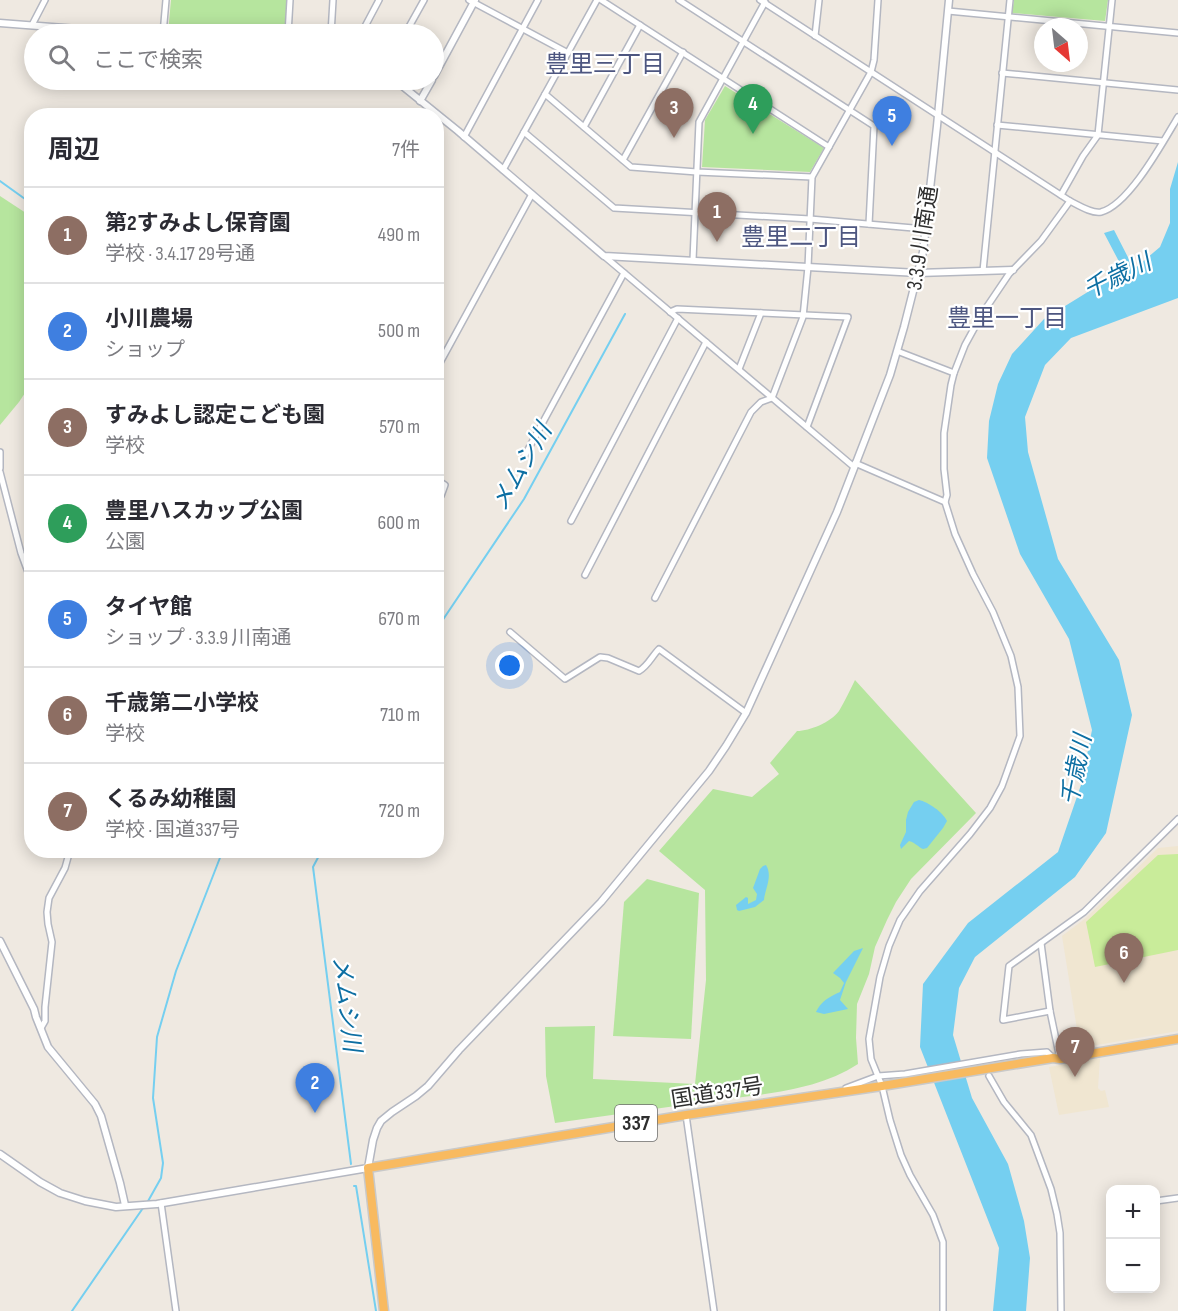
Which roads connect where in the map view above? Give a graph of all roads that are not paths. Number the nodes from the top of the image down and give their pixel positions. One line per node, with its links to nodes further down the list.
1 (45, 0): 21 (street)
2 (166, 0): 22 (street)
3 (290, 0): 23 (street)
4 (333, 0): 24 (street)
5 (380, 0): 25 (street)
6 (424, 0): 26 (street)
7 (538, 0): 29 (street)
8 (599, 0): 27 (street); 34 (street)
9 (679, 0): 32 (street)
10 (819, 0): 31 (street)
11 (878, 0): 36 (street)
12 (949, 0): 17 (street, 3.3.9 川南通)
13 (1010, 0): 18 (street)
14 (1112, 0): 28 (street)
15 (472, 1): 29 (street); 35 (street)
16 (763, 1): 31 (street); 32 (street)
17 (948, 11): 18 (street); 47 (street, 3.3.9 川南通)
18 (1008, 16): 28 (street); 37 (street)
19 (0, 22): 20 (street)
20 (24, 24)
21 (33, 24)
22 (164, 24)
23 (289, 24)
24 (332, 24)
25 (367, 24)
26 (411, 24)
27 (640, 25): 33 (street); 51 (street)
28 (1109, 27): 30 (street); 39 (street)
29 (522, 28): 34 (street); 54 (street)
30 (1178, 33)
31 (815, 36): 36 (street)
32 (744, 42): 38 (street); 46 (street)
33 (683, 52): 38 (street); 58 (street)
34 (568, 53): 43 (street)
35 (444, 56)
36 (871, 72): 46 (street); 47 (street)
37 (1002, 73): 39 (street); 50 (street)
38 (723, 79): 56 (street); 60 (street)
39 (1103, 82): 42 (street); 53 (street)
40 (407, 90): 44 (street)
41 (426, 90): 44 (street)
42 (1178, 90)
43 (545, 94): 51 (street); 52 (street)
44 (420, 101): 45 (street)
45 (429, 108)
46 (849, 110): 56 (street); 67 (street)
47 (938, 116): 57 (street); 68 (street, 3.3.9 川南通)
48 (1178, 117): 55 (street)
49 (444, 121): 54 (street)
50 (997, 125): 53 (street); 57 (street)
51 (584, 127): 58 (street)
52 (524, 132): 59 (street); 65 (street)
53 (1098, 135): 55 (street); 63 (street)
54 (464, 137): 59 (street)
55 (1163, 141): 64 (street)
56 (829, 147): 61 (street)
57 (994, 152): 63 (street); 73 (street)
58 (623, 160): 60 (street)
59 (503, 170): 62 (street)
60 (697, 172): 61 (street); 65 (street)
61 (812, 177): 66 (street)
62 (532, 194): 69 (street); 82 (street)
63 (1061, 195): 64 (street)
64 (1070, 201): 72 (street)
65 (695, 213): 66 (street); 70 (street)
66 (810, 219): 67 (street); 71 (street)
67 (869, 224): 68 (street)
68 (925, 229): 75 (street, 3.3.9 川南通)
69 (604, 256): 70 (street); 74 (street)
70 (693, 261): 71 (street)
71 (808, 267): 75 (street); 78 (street)
72 (1013, 270): 73 (street); 84 (street)
73 (983, 271): 75 (street)
74 (624, 273): 76 (street); 88 (street)
75 (918, 273): 81 (street, 3.3.9 川南通)
76 (670, 312): 77 (street); 79 (street)
77 (761, 313): 78 (street); 83 (street)
78 (804, 315): 85 (street); 86 (street)
79 (678, 318): 80 (street); 92 (street)
80 (706, 342): 83 (street); 94 (street)
81 (897, 351): 84 (street); 89 (street, 3.3.9 川南通)
82 (444, 355)
83 (738, 369): 85 (street)
84 (954, 373): 91 (street)
85 (772, 398): 86 (street); 95 (street)
86 (807, 427): 89 (street)
87 (0, 452): 90 (street)
88 (524, 457)
89 (855, 465): 91 (street); 97 (street, 3.3.9 川南通)
90 (0, 470): 93 (street)
91 (945, 502): 106 (street)
92 (571, 521)
93 (24, 561)
94 (585, 574)
95 (655, 598)
96 (510, 632): 97 (street)
97 (746, 713): 113 (street, 3.3.9 川南通)
98 (1178, 819): 101 (street)
99 (68, 858): 103 (street)
100 (0, 941): 103 (street)
101 (1041, 943): 102 (street); 102 (street)
102 (1050, 1011): 105 (street)
103 (41, 1028): 117 (street)
104 (1178, 1039): 105 (highway, 国道337号 / 337)
105 (1057, 1058): 108 (highway, 国道337号 / 337)
106 (878, 1076): 108 (street); 109 (street); 110 (street)
107 (989, 1076): 122 (street)
108 (904, 1078): 109 (highway, 国道337号 / 337)
109 (882, 1086): 110 (highway, 国道337号 / 337); 121 (street)
110 (833, 1093): 111 (highway, 国道337号 / 337)
111 (686, 1115): 113 (highway, 国道337号 / 337); 120 (street)
112 (0, 1154): 117 (street)
113 (368, 1168): 116 (street); 119 (highway)
114 (1178, 1198): 115 (street)
115 (1160, 1200)
116 (159, 1204): 117 (street); 118 (street)
117 (127, 1206)
118 (176, 1311)
119 (384, 1311)
120 (714, 1311)
121 (943, 1311)
122 (1061, 1311)

